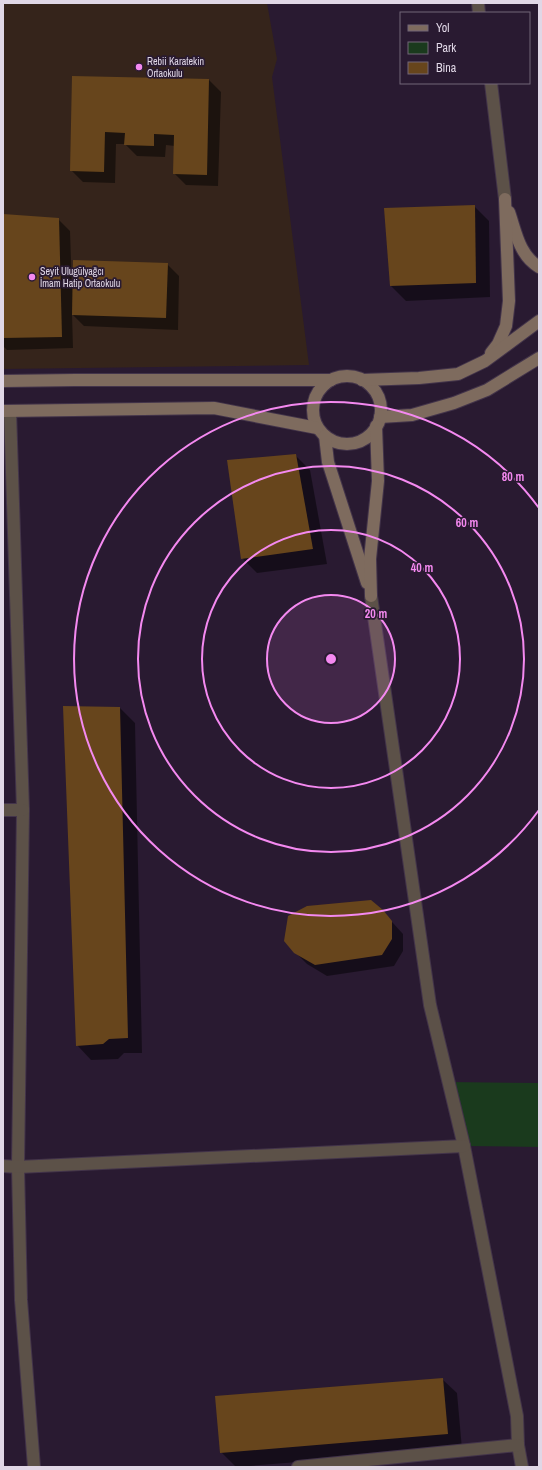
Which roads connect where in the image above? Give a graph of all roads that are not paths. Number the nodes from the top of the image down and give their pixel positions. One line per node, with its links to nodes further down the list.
1 (490, 84): 2 (street)
2 (505, 199): 3 (street); 6 (street)
3 (539, 267)
4 (539, 321): 6 (street)
5 (538, 361): 11 (street)
6 (485, 362): 8 (street)
7 (331, 380): 8 (street); 9 (street); 12 (street)
8 (362, 380): 11 (street)
9 (3, 382)
10 (7, 411): 12 (street); 15 (street)
11 (378, 422): 12 (street); 13 (street)
12 (321, 432): 13 (street)
13 (371, 596): 16 (street)
14 (3, 810): 15 (street)
15 (23, 810): 18 (street)
16 (464, 1146): 18 (street); 19 (street)
17 (3, 1166): 18 (street)
18 (18, 1167): 20 (street)
19 (518, 1445): 21 (street); 22 (street)
20 (34, 1467)
21 (298, 1467)
22 (522, 1467)

